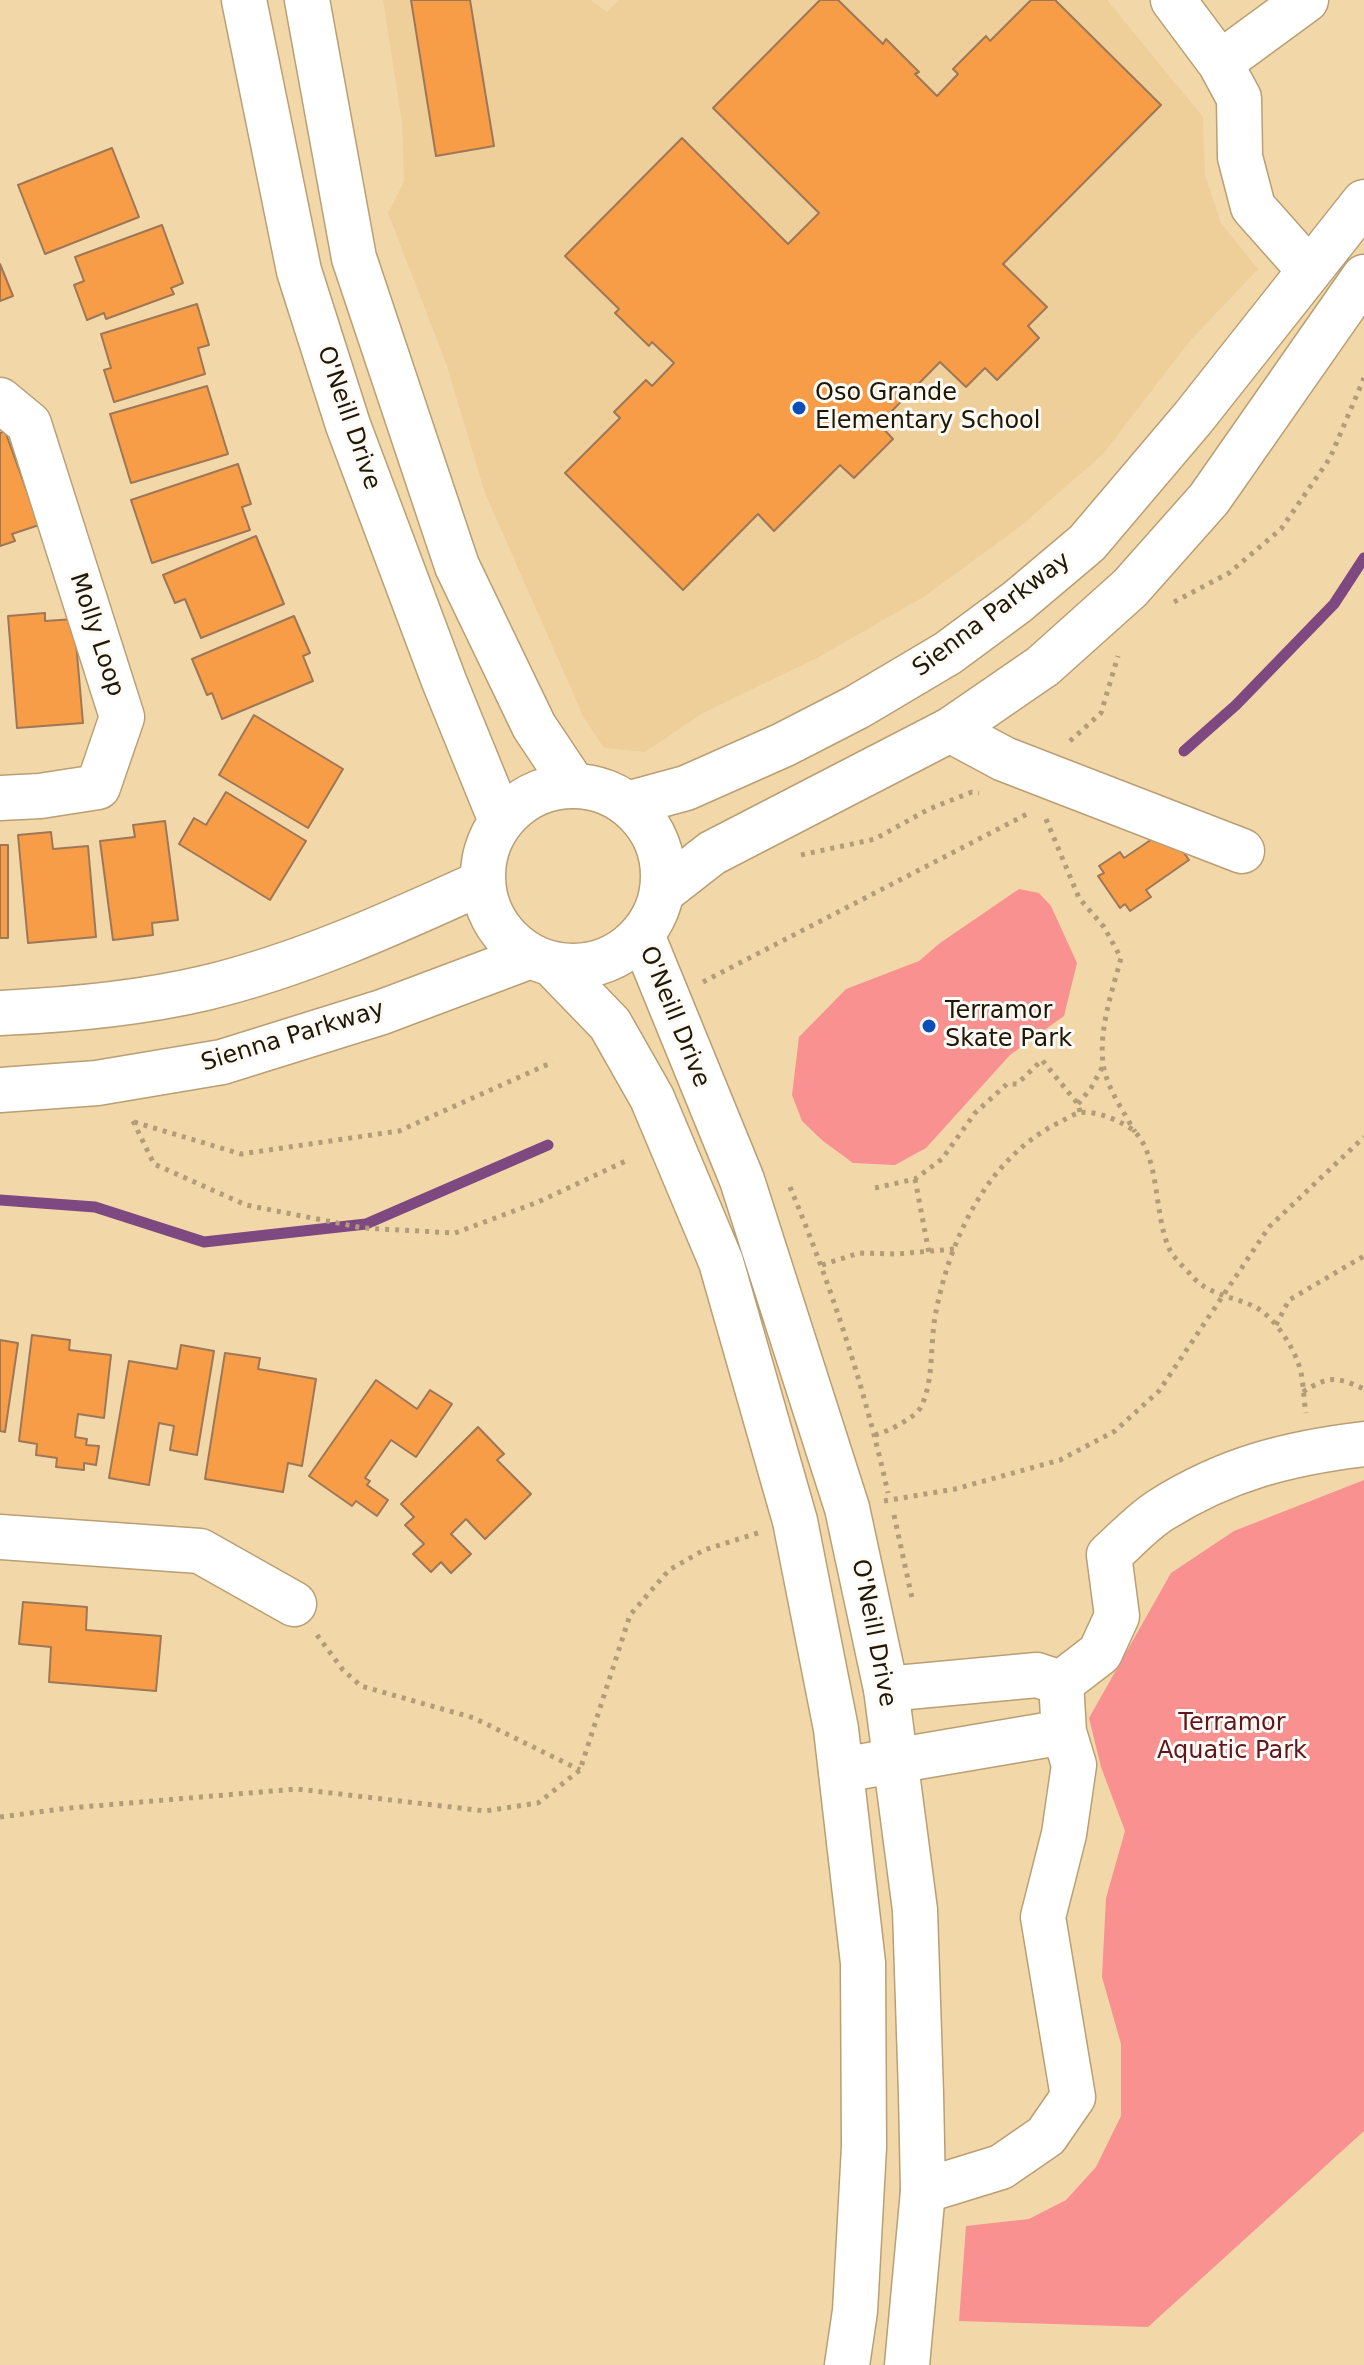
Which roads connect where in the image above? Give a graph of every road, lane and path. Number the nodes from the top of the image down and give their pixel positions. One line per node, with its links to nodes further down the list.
1 (244, 0): 19 (main road, O'Neill Drive)
2 (307, 0): 14 (main road)
3 (1173, 0): 5 (main road)
4 (1306, 0): 5 (main road)
5 (1220, 63): 7 (main road)
6 (1364, 202): 7 (main road, Sienna Parkway)
7 (1309, 270): 18 (main road, Sienna Parkway)
8 (1364, 277): 13 (main road)
9 (1364, 378): 11 (path)
10 (0, 400): 17 (main road, Molly Loop)
11 (1169, 605)
12 (1120, 650): 16 (path)
13 (950, 730): 16 (main road); 23 (main road)
14 (574, 786): 18 (main road, O'Neill Drive); 19 (main road, O'Neill Drive)
15 (984, 793): 21 (path)
16 (1038, 797): 20 (main road); 26 (path); 29 (path)
17 (0, 798)
18 (627, 804): 23 (main road, O'Neill Drive)
19 (501, 821): 22 (main road, O'Neill Drive)
20 (1242, 851)
21 (798, 856)
22 (483, 882): 25 (main road, O'Neill Drive); 27 (main road)
23 (662, 892): 24 (main road, O'Neill Drive)
24 (642, 935): 25 (main road, O'Neill Drive); 51 (main road, O'Neill Drive)
25 (542, 960): 30 (main road, Sienna Parkway); 52 (main road, O'Neill Drive)
26 (702, 983)
27 (0, 1013)
28 (553, 1062): 35 (path)
29 (1103, 1066): 31 (path); 33 (path)
30 (0, 1090)
31 (1078, 1104): 32 (path); 36 (path)
32 (1080, 1112): 33 (path); 39 (path)
33 (1135, 1132): 43 (path)
34 (1364, 1137): 43 (path)
35 (628, 1160)
36 (915, 1179): 38 (path); 40 (path)
37 (787, 1180): 42 (path)
38 (875, 1188)
39 (954, 1249): 40 (path); 47 (path)
40 (929, 1253): 42 (path)
41 (1364, 1256): 44 (path)
42 (822, 1265): 47 (path)
43 (1224, 1297): 44 (path); 50 (path)
44 (1276, 1325): 46 (path)
45 (1364, 1389): 46 (path)
46 (1303, 1392): 49 (path)
47 (875, 1435): 50 (path)
48 (1364, 1444): 49 (main road)
49 (1312, 1450): 56 (main road)
50 (890, 1500): 51 (path); 55 (path)
51 (847, 1508): 57 (main road, O'Neill Drive)
52 (795, 1521): 60 (path); 61 (main road, O'Neill Drive)
53 (0, 1537): 54 (main road)
54 (294, 1604): 60 (path)
55 (914, 1612)
56 (1061, 1683): 57 (main road); 58 (main road)
57 (886, 1689): 59 (main road, O'Neill Drive)
58 (1064, 1732): 59 (main road); 63 (main road)
59 (894, 1760): 61 (main road); 63 (main road, O'Neill Drive)
60 (580, 1770): 62 (path)
61 (841, 1770): 64 (main road, O'Neill Drive)
62 (0, 1817)
63 (923, 2191): 65 (main road, O'Neill Drive)
64 (847, 2365)
65 (907, 2365)

